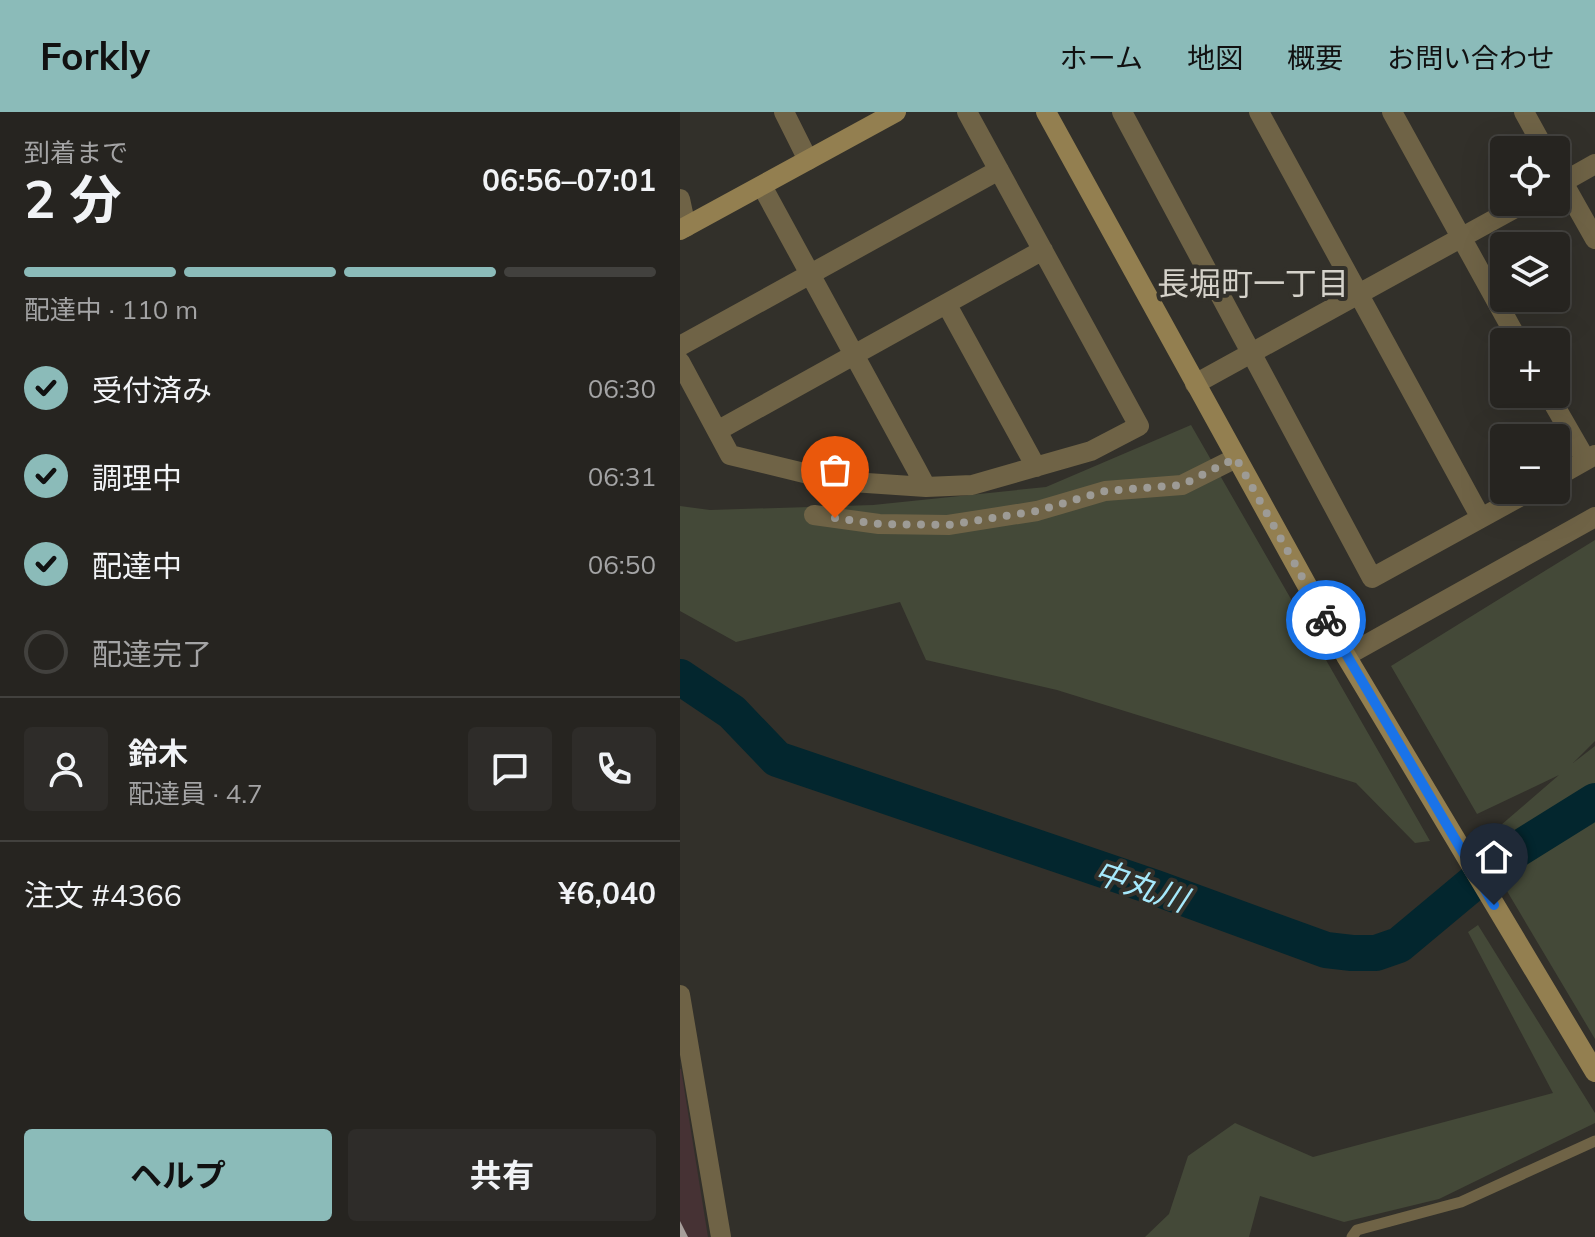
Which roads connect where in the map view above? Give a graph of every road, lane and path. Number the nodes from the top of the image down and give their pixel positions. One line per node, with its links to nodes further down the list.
1 (784, 112): 10 (street)
2 (896, 112): 10 (street)
3 (967, 112): 12 (street)
4 (1046, 112): 30 (street)
5 (1122, 112): 27 (street)
6 (1259, 112): 23 (street)
7 (1392, 112): 19 (street)
8 (1524, 112): 9 (street)
9 (1537, 136)
10 (808, 160): 14 (street)
11 (1595, 164): 13 (street)
12 (999, 170): 21 (street); 22 (street)
13 (1570, 174)
14 (762, 186): 18 (street); 22 (street)
15 (1570, 198): 20 (street)
16 (680, 199): 18 (street)
17 (1500, 216): 19 (street)
18 (683, 229)
19 (1460, 238): 23 (street); 25 (street)
20 (1595, 239)
21 (1043, 250): 24 (street); 35 (street)
22 (810, 274): 26 (street); 28 (street)
23 (1357, 295): 27 (street); 41 (street)
24 (947, 305): 28 (street); 35 (street)
25 (1511, 328)
26 (680, 346)
27 (1253, 353): 30 (street); 41 (street)
28 (855, 354): 32 (street); 37 (street)
29 (680, 362): 32 (street)
30 (1195, 384): 33 (street)
31 (1557, 408): 34 (street)
32 (717, 431): 37 (street)
33 (1236, 458): 39 (street); 42 (street)
34 (1590, 458): 36 (street)
35 (1036, 467): 37 (street)
36 (1570, 469)
37 (926, 487)
38 (1506, 504): 41 (street)
39 (814, 515)
40 (1595, 517): 42 (street)
41 (1481, 518)
42 (1346, 656): 45 (street)
43 (680, 995): 44 (street)
44 (684, 1049): 47 (street)
45 (1595, 1072)
46 (1595, 1141): 48 (lane)
47 (721, 1237)
48 (1352, 1237)

